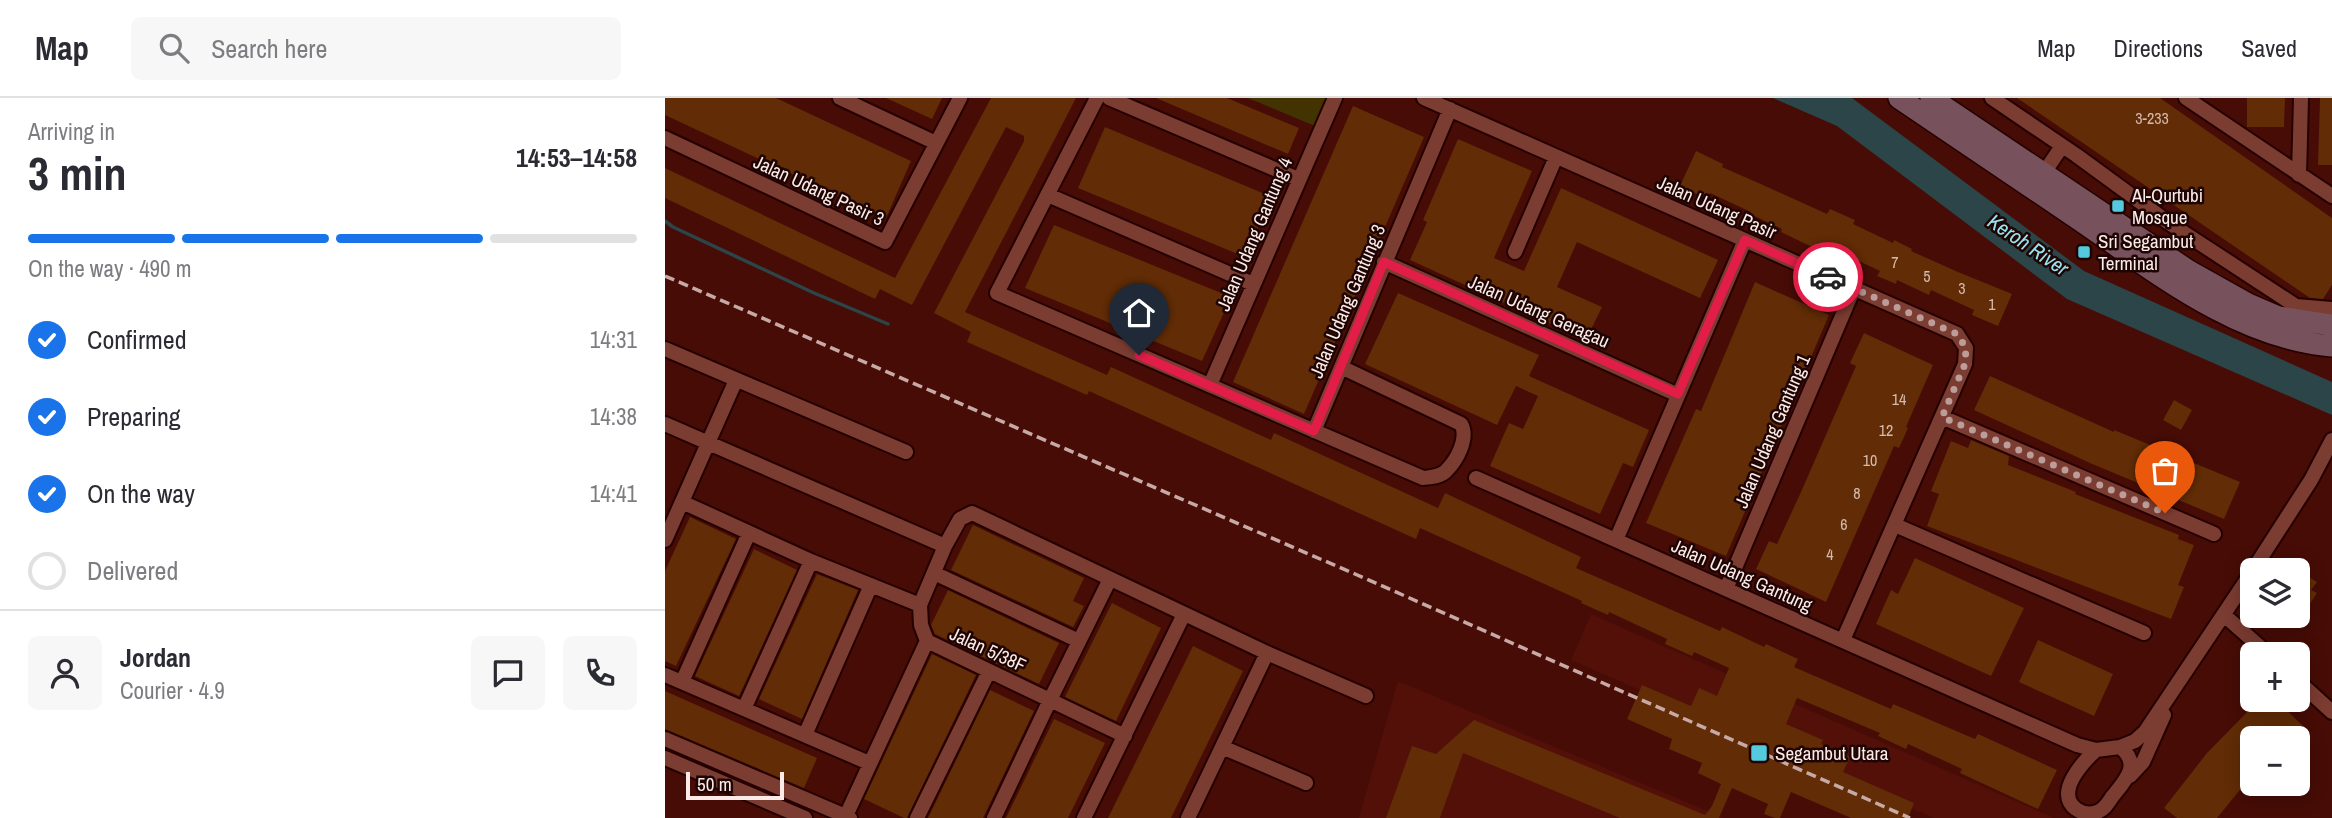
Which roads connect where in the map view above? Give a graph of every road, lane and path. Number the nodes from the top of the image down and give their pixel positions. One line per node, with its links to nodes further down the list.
1 (840, 98): 14 (street)
2 (960, 98): 14 (street, Jalan Udang Pasir 3)
3 (1097, 98): 20 (street)
4 (1109, 98): 19 (street)
5 (1335, 98): 19 (street, Jalan Udang Gantung 4)
6 (1424, 98): 12 (street, Jalan Udang Pasir)
7 (1899, 98): 29 (street)
8 (1992, 98): 15 (street)
9 (2186, 98): 18 (street)
10 (2301, 98): 18 (street)
11 (1936, 101): 17 (street)
12 (1450, 110): 16 (street, Jalan Udang Pasir); 24 (street, Jalan Udang Gantung 3)
13 (665, 138): 14 (street, Jalan Udang Pasir 3)
14 (936, 143)
15 (2062, 146): 17 (street); 27 (street)
16 (1556, 157): 22 (street, Jalan Udang Pasir); 23 (street)
17 (2044, 173): 28 (street)
18 (2299, 175): 21 (street)
19 (1298, 178): 25 (street, Jalan Udang Gantung 4)
20 (1048, 195): 25 (street); 33 (street)
21 (2332, 196)
22 (1745, 240): 26 (street, Jalan Udang Pasir); 34 (street)
23 (1515, 252)
24 (1384, 262): 31 (street, Jalan Udang Gantung 3); 34 (street, Jalan Udang Geragau)
25 (1253, 284): 33 (street, Jalan Udang Gantung 4)
26 (1854, 288): 35 (street, Jalan Udang Pasir); 56 (street, Jalan Udang Gantung 1)
27 (2332, 309)
28 (2332, 325)
29 (2332, 346)
30 (665, 349): 32 (street)
31 (1341, 367): 37 (street, Jalan Udang Gantung 3); 37 (street)
32 (736, 380): 39 (street); 40 (street)
33 (1210, 386): 37 (street)
34 (1678, 394): 49 (street)
35 (1942, 417): 45 (street, Jalan Udang Pasir); 47 (street)
36 (665, 424): 39 (street)
37 (1314, 431)
38 (2331, 442): 43 (street)
39 (708, 443): 44 (street); 50 (street)
40 (907, 452)
41 (2332, 464): 43 (street)
42 (1476, 478): 49 (street, Jalan Udang Gantung)
43 (2311, 480): 51 (street)
44 (682, 502): 46 (street); 48 (street)
45 (1895, 525): 61 (street); 62 (street, Jalan Udang Pasir)
46 (749, 533): 52 (street); 69 (street)
47 (2214, 534)
48 (665, 540)
49 (1616, 540): 56 (street, Jalan Udang Gantung)
50 (945, 546): 53 (street); 54 (street)
51 (2261, 558)
52 (811, 561): 55 (street); 74 (street)
53 (934, 573): 58 (street); 64 (street)
54 (1110, 579): 59 (street); 64 (street)
55 (871, 585): 58 (street); 76 (street)
56 (1726, 589): 62 (street, Jalan Udang Gantung)
57 (2240, 591): 60 (street)
58 (920, 605): 63 (street, Jalan 5/38F)
59 (1184, 614): 66 (street); 77 (street)
60 (2224, 615): 65 (street); 70 (street)
61 (2144, 633)
62 (1843, 640): 81 (street, Jalan Udang Gantung)
63 (927, 641): 67 (street, Jalan 5/38F); 83 (street)
64 (1079, 641): 73 (street)
65 (2254, 642)
66 (1267, 653): 72 (street); 79 (street)
67 (989, 671): 73 (street, Jalan 5/38F); 88 (street)
68 (665, 675): 69 (street)
69 (682, 682): 74 (street)
70 (2176, 688): 80 (street); 84 (street)
71 (2310, 692): 75 (street)
72 (1366, 696)
73 (1050, 700): 77 (street, Jalan 5/38F); 89 (street)
74 (744, 709): 76 (street)
75 (2332, 712)
76 (804, 735): 83 (street)
77 (1125, 736): 90 (street)
78 (665, 739): 86 (street)
79 (1222, 747): 85 (street); 91 (street)
80 (2120, 747): 81 (street); 84 (street)
81 (2096, 750): 84 (street)
82 (665, 758): 87 (street)
83 (869, 763): 86 (street)
84 (2128, 778)
85 (1306, 783)
86 (847, 817)
87 (805, 818)
88 (917, 818)
89 (994, 818)
90 (1084, 818)
91 (1188, 818)

